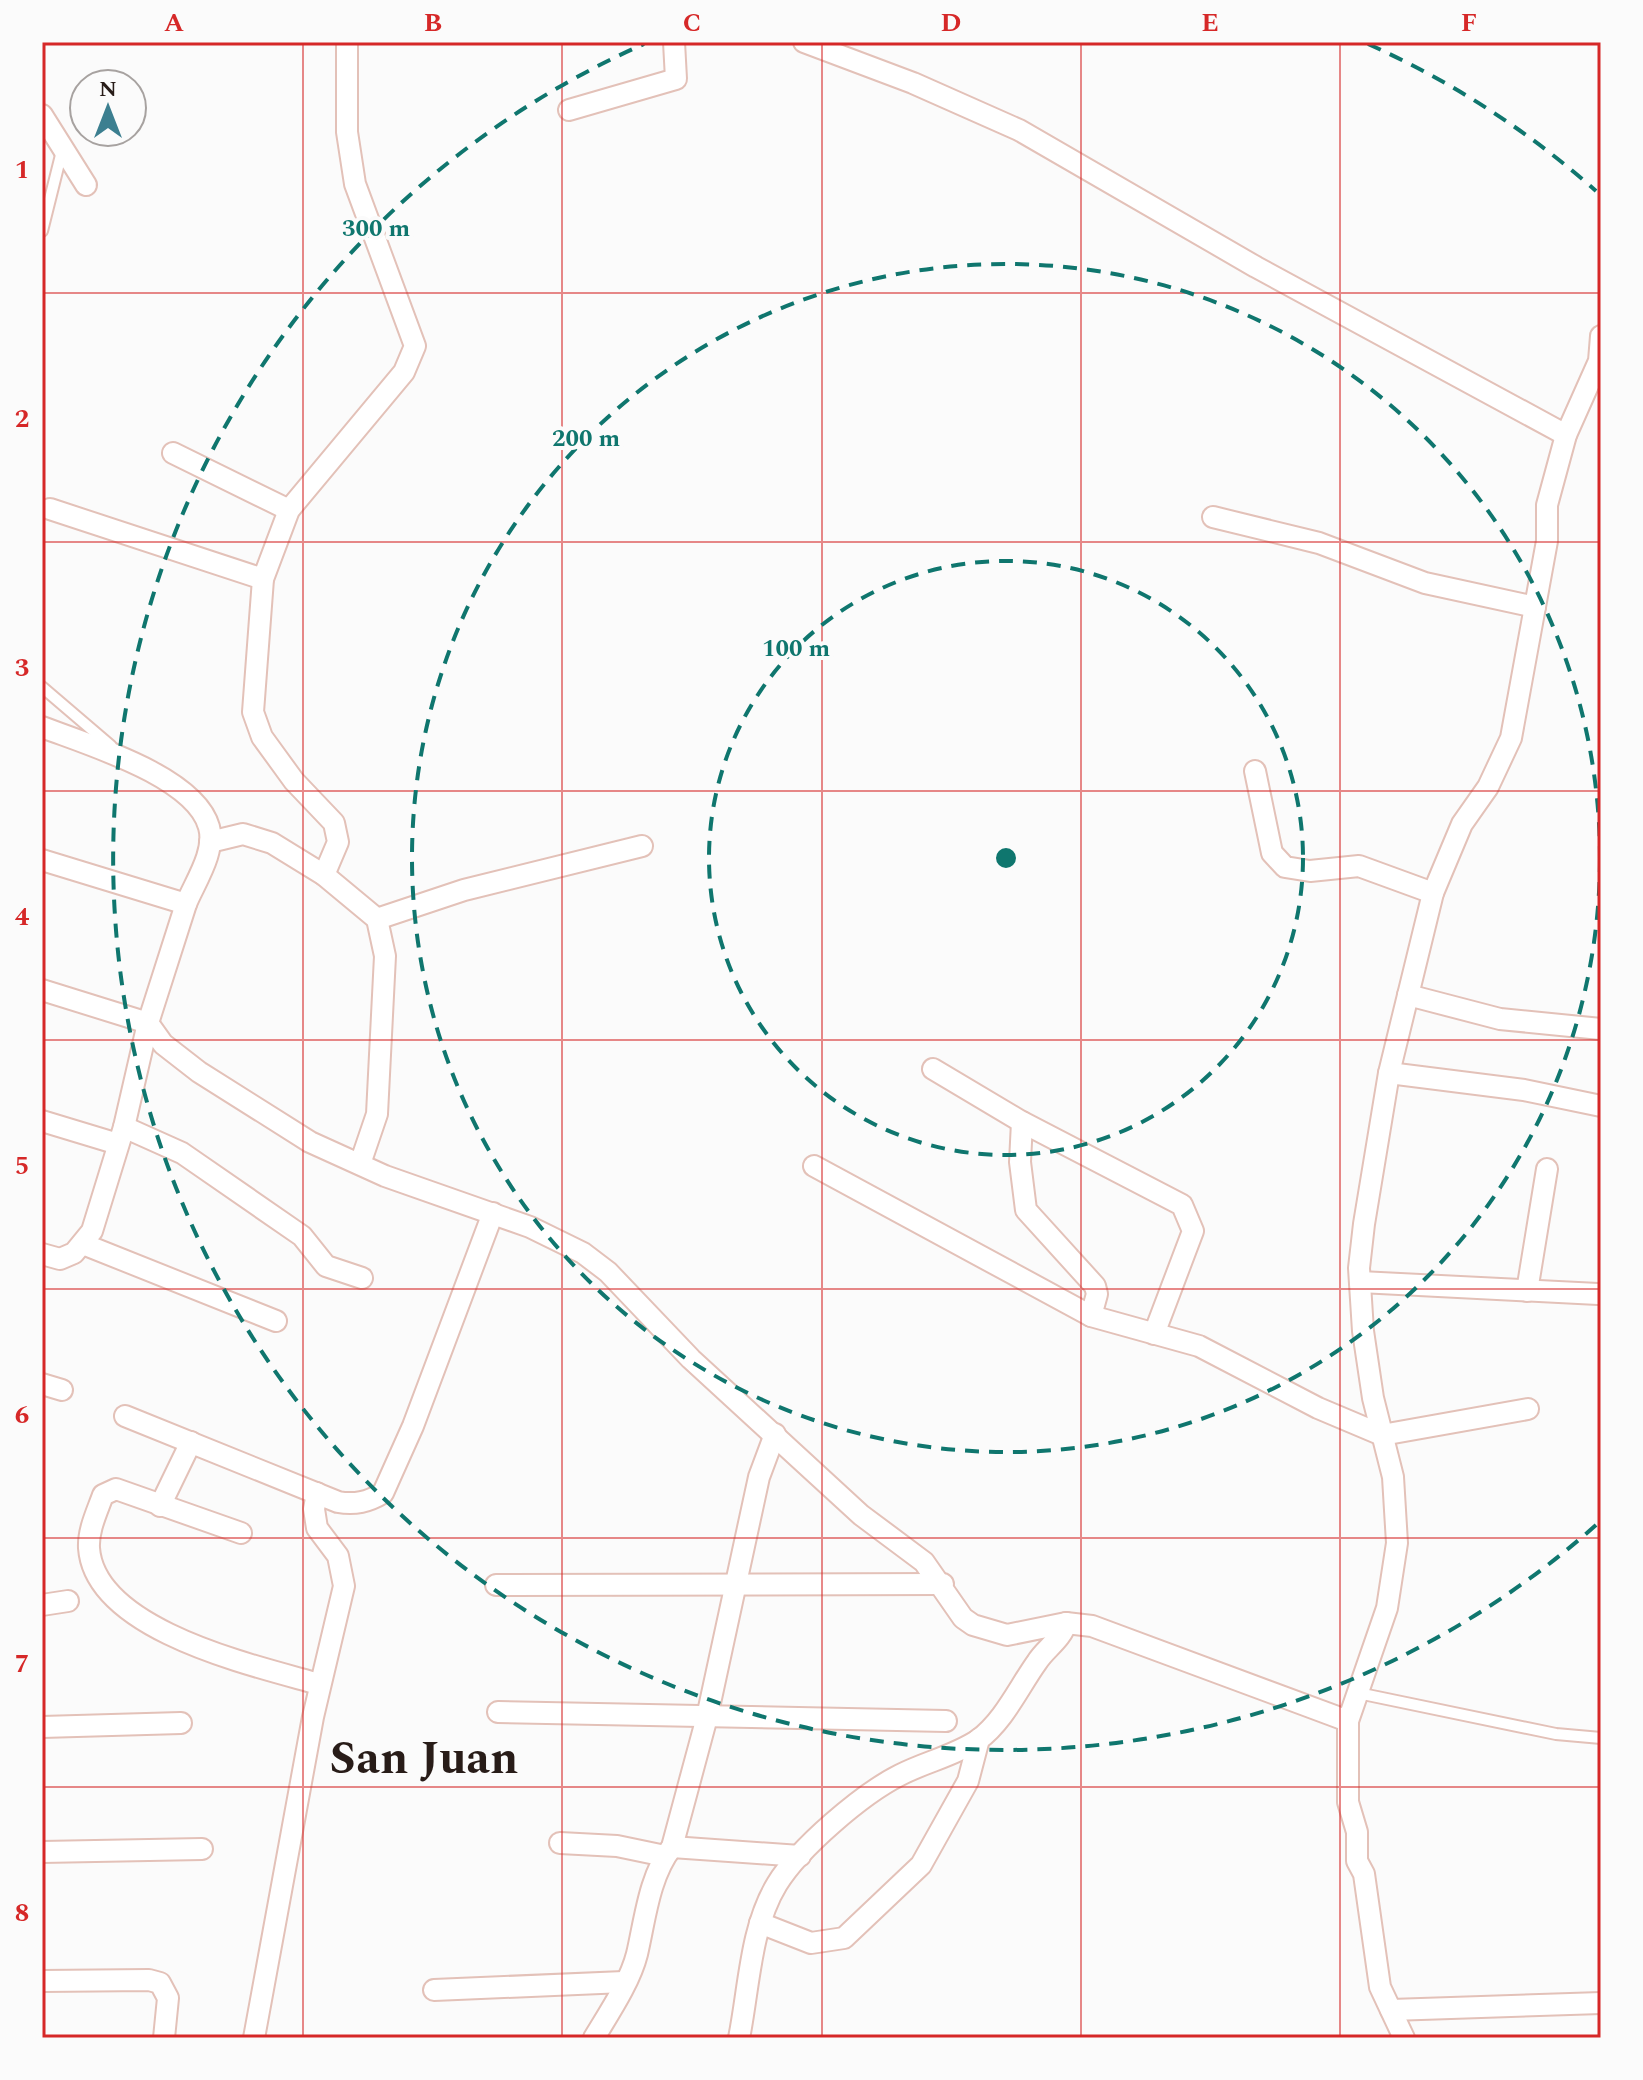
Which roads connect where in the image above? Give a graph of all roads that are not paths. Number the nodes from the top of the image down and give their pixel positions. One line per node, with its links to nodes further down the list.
1 (347, 42): 13 (street)
2 (674, 42): 4 (street)
3 (804, 42): 10 (street)
4 (569, 110)
5 (42, 115): 6 (street)
6 (63, 148): 7 (street); 8 (lane)
7 (86, 185)
8 (42, 231)
9 (1601, 336): 10 (street)
10 (1566, 435): 16 (street)
11 (173, 453): 13 (street)
12 (50, 509): 15 (street)
13 (289, 510): 15 (street)
14 (1213, 517): 16 (street)
15 (263, 579): 24 (street)
16 (1535, 607): 25 (street)
17 (42, 687): 19 (lane)
18 (42, 727): 19 (street)
19 (128, 761): 21 (street)
20 (1255, 771): 25 (street)
21 (210, 842): 24 (street); 26 (street)
22 (642, 846): 27 (street)
23 (42, 860): 26 (street)
24 (324, 875): 27 (street)
25 (1433, 893): 29 (street)
26 (186, 904): 30 (street)
27 (377, 919): 38 (street)
28 (42, 990): 30 (street)
29 (1408, 995): 31 (street); 33 (street)
30 (148, 1023): 37 (street); 38 (street)
31 (1601, 1029)
32 (933, 1069): 36 (street)
33 (1389, 1073): 34 (street); 45 (street)
34 (1601, 1106)
35 (42, 1121): 37 (street)
36 (1022, 1122): 48 (street); 50 (street)
37 (121, 1135): 42 (street); 44 (street)
38 (360, 1164): 41 (street)
39 (814, 1166): 48 (street)
40 (1547, 1169): 46 (street)
41 (493, 1213): 55 (street); 58 (street)
42 (83, 1244): 43 (street); 49 (street)
43 (42, 1254)
44 (362, 1278)
45 (1360, 1282): 46 (street); 56 (street)
46 (1527, 1291): 47 (street)
47 (1598, 1294)
48 (1091, 1316): 50 (street)
49 (276, 1321)
50 (1154, 1334): 56 (street)
51 (42, 1384): 52 (street)
52 (62, 1390)
53 (1528, 1409): 56 (street)
54 (125, 1416): 57 (street)
55 (775, 1434): 61 (street); 62 (street)
56 (1382, 1435): 68 (street)
57 (191, 1442): 58 (street); 59 (street)
58 (317, 1493): 67 (street)
59 (160, 1506): 60 (street); 67 (street)
60 (241, 1533)
61 (734, 1582): 62 (street); 63 (street); 70 (street)
62 (943, 1584): 66 (street)
63 (496, 1585)
64 (68, 1601): 65 (street)
65 (42, 1605)
66 (1066, 1623): 72 (street); 76 (street)
67 (319, 1684): 89 (street)
68 (1358, 1693): 72 (street); 75 (lane)
69 (498, 1712): 70 (street)
70 (707, 1717): 71 (street); 80 (street)
71 (946, 1721)
72 (1348, 1721): 87 (street)
73 (181, 1723): 74 (street)
74 (42, 1727)
75 (1601, 1738)
76 (979, 1739): 81 (street); 82 (street)
77 (560, 1843): 80 (street)
78 (202, 1849): 79 (street)
79 (42, 1852)
80 (668, 1852): 81 (street); 84 (street)
81 (800, 1856): 82 (street)
82 (760, 1923): 91 (street)
83 (42, 1981): 88 (street)
84 (624, 1982): 85 (street); 90 (street)
85 (434, 1990)
86 (1601, 2003): 87 (street)
87 (1391, 2010): 92 (street)
88 (164, 2038)
89 (254, 2038)
90 (594, 2038)
91 (739, 2038)
92 (1404, 2038)

